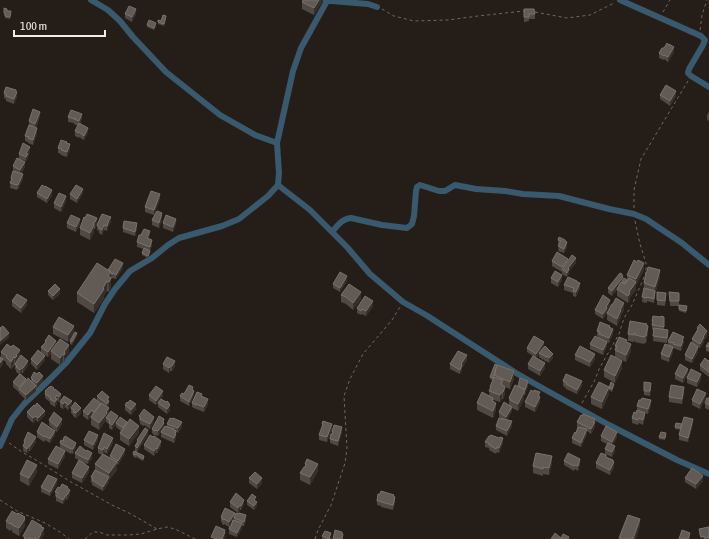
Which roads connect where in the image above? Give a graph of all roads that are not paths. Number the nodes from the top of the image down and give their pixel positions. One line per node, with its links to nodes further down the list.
1 (91, 0): 6 (street)
2 (620, 0): 5 (street)
3 (326, 1): 4 (street); 6 (street)
4 (377, 7)
5 (709, 86)
6 (277, 143): 7 (street)
7 (278, 184): 8 (street); 10 (street)
8 (332, 232): 9 (street); 11 (street)
9 (709, 265)
10 (1, 444)
11 (709, 474)

